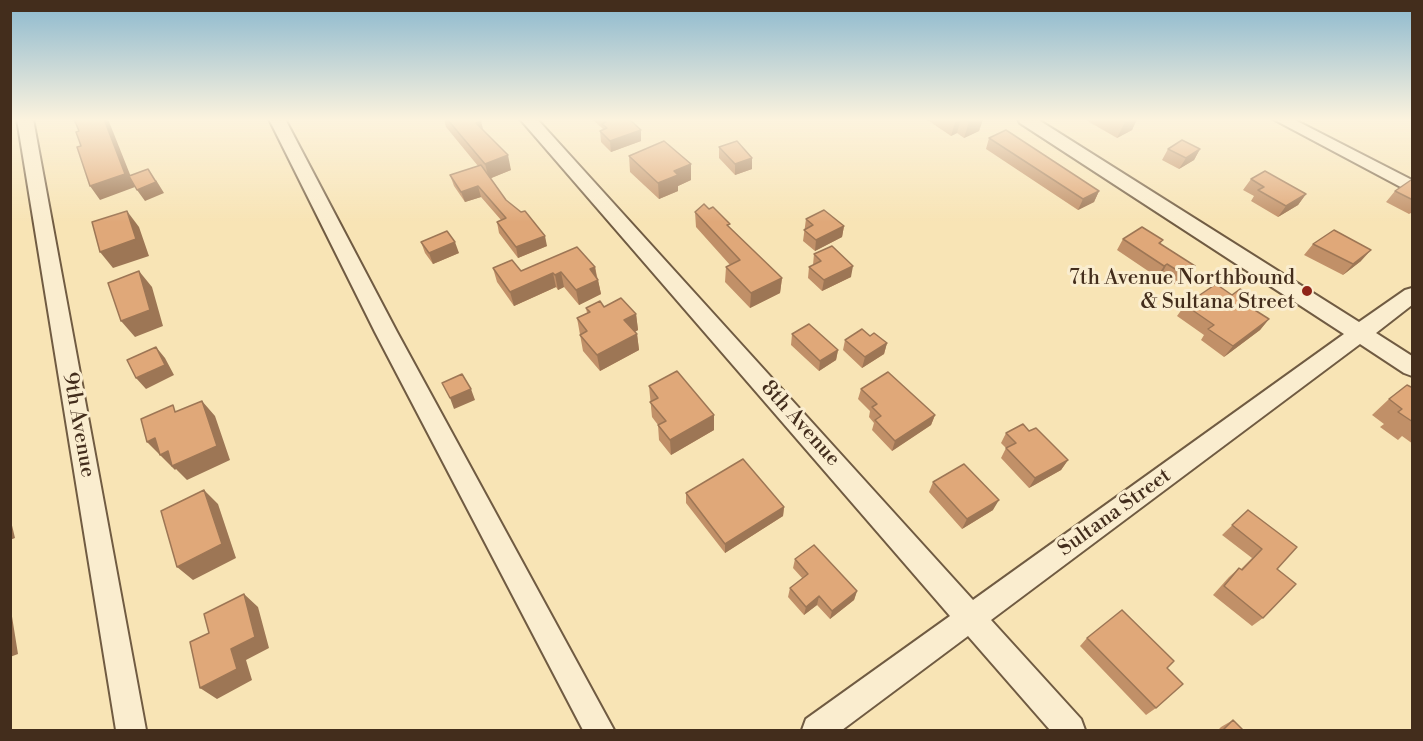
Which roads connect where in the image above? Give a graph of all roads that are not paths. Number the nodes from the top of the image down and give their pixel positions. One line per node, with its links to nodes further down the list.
1 (31, 154): 11 (street, 9th Avenue)
2 (295, 154): 12 (street)
3 (560, 154): 10 (street, 8th Avenue)
4 (1081, 154): 8 (street)
5 (1349, 154): 6 (street)
6 (1413, 187)
7 (1413, 295): 8 (street, Sultana Street)
8 (1359, 333): 9 (street); 10 (street, Sultana Street)
9 (1413, 367)
10 (972, 618): 13 (street, Sultana Street); 14 (street, 8th Avenue)
11 (131, 730)
12 (599, 730)
13 (817, 730)
14 (1070, 730)

